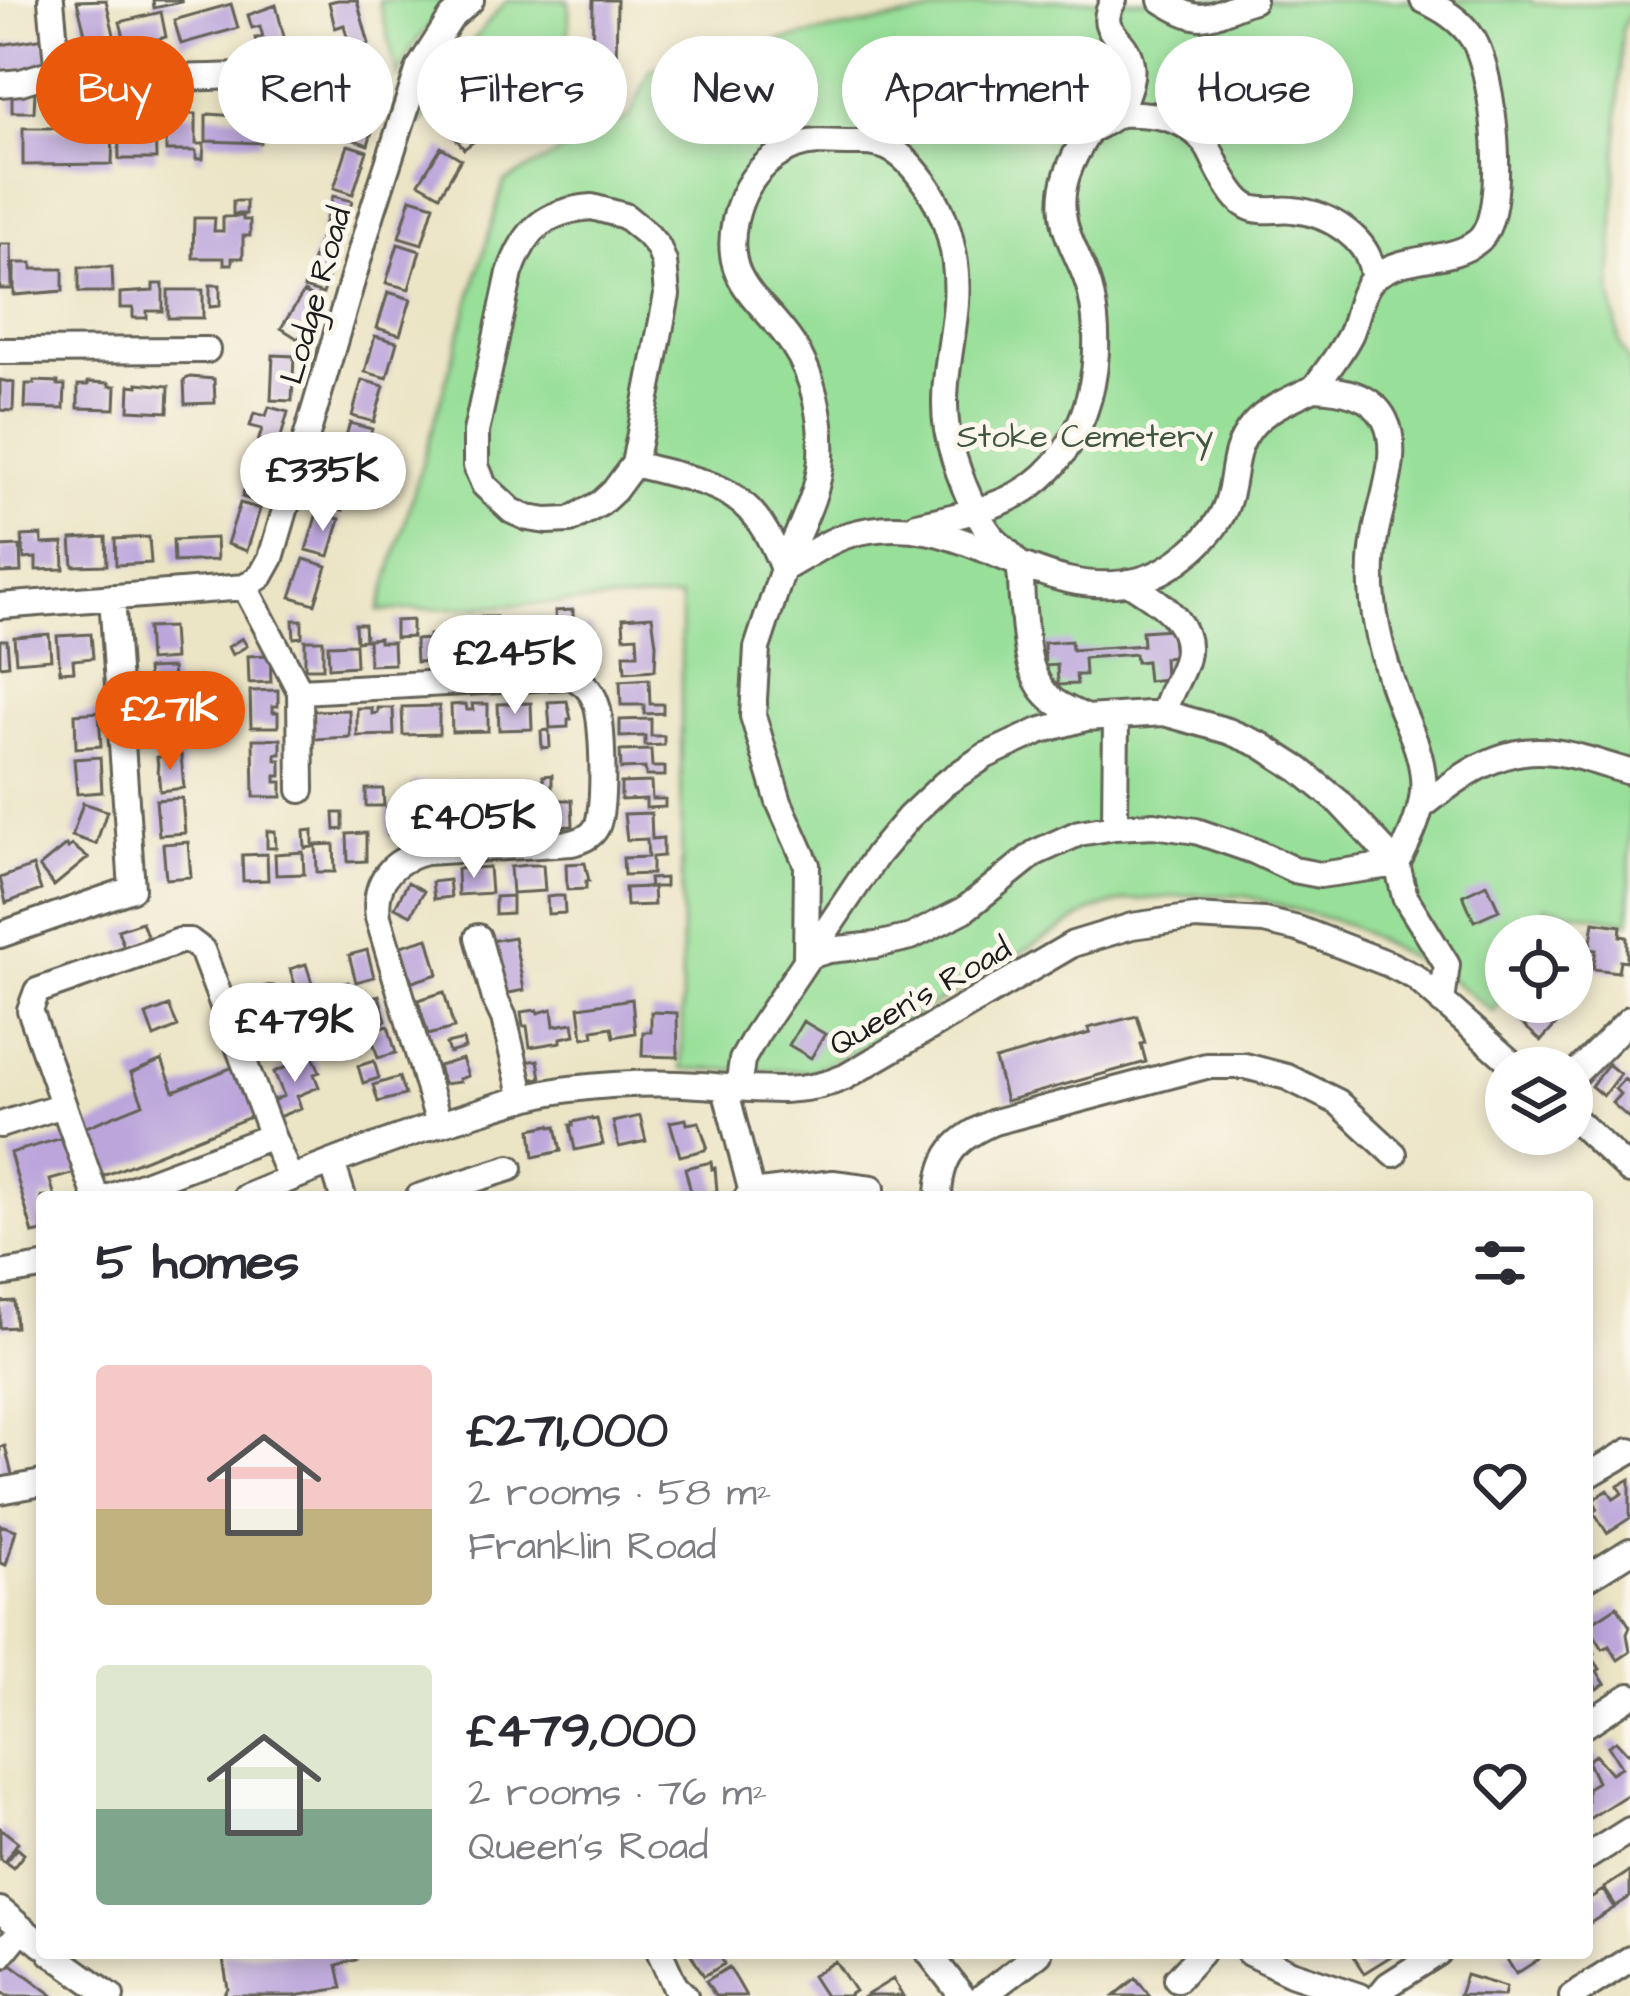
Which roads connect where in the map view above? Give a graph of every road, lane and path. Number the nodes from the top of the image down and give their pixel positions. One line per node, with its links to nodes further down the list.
1 (51, 0): 7 (street)
2 (471, 0): 25 (street, Lodge Road)
3 (1114, 0): 8 (street)
4 (1161, 0): 5 (street)
5 (1252, 0)
6 (1423, 0): 15 (street)
7 (54, 36)
8 (1116, 36)
9 (36, 77): 10 (street)
10 (0, 84)
11 (1131, 114): 15 (street)
12 (842, 141): 23 (street)
13 (879, 144): 20 (street)
14 (1081, 144): 20 (street)
15 (1373, 278): 18 (street)
16 (207, 350): 17 (street)
17 (0, 351)
18 (1314, 388): 24 (street); 34 (street)
19 (634, 464): 19 (street); 23 (street)
20 (973, 509): 21 (street); 22 (street)
21 (909, 527): 22 (street); 23 (street)
22 (1017, 563): 24 (street); 31 (street)
23 (783, 569): 39 (street)
24 (1128, 582): 29 (street)
25 (245, 586): 26 (street); 28 (street)
26 (112, 597): 27 (street); 37 (street)
27 (0, 606)
28 (301, 691): 33 (street); 49 (street)
29 (1164, 713): 30 (street); 36 (street)
30 (1116, 717): 31 (street); 35 (street)
31 (1086, 718): 39 (street)
32 (1630, 772): 34 (street)
33 (302, 790)
34 (1420, 808): 36 (street)
35 (1115, 826): 36 (street); 39 (street)
36 (1397, 864): 41 (street)
37 (0, 935)
38 (478, 937): 47 (street)
39 (806, 957): 46 (street)
40 (269, 999): 42 (street)
41 (1442, 1002): 44 (street, Queen's Road); 46 (street, Queen's Road)
42 (226, 1014): 48 (street); 51 (street)
43 (1630, 1019): 45 (street)
44 (1493, 1047)
45 (1593, 1057)
46 (732, 1088): 47 (street, Queen's Road); 64 (street)
47 (523, 1099): 49 (street, Queen's Road)
48 (63, 1105): 50 (street); 59 (street)
49 (439, 1124): 54 (street, Queen's Road)
50 (0, 1125)
51 (272, 1136): 57 (street); 60 (street)
52 (1593, 1137): 56 (street)
53 (1394, 1154): 66 (street)
54 (332, 1162): 57 (street, Queen's Road); 62 (street)
55 (510, 1168): 63 (street)
56 (1630, 1171)
57 (290, 1178): 61 (street, Queen's Road)
58 (872, 1188): 65 (street)
59 (93, 1191)
60 (126, 1191)
61 (260, 1191)
62 (342, 1191)
63 (437, 1191)
64 (749, 1191)
65 (768, 1191)
66 (939, 1191)
67 (36, 1269): 68 (street)
68 (0, 1274)
69 (1630, 1451): 70 (street)
70 (1593, 1473)
71 (36, 1485): 72 (street)
72 (0, 1491)
73 (1630, 1551): 74 (street)
74 (1593, 1574)
75 (1630, 1696): 76 (street)
76 (1593, 1720)
77 (1630, 1830): 78 (street)
78 (1593, 1854)
79 (0, 1910): 80 (street)
80 (32, 1937): 81 (street)
81 (0, 1956)
82 (66, 1959): 93 (street)
83 (662, 1959): 91 (street)
84 (934, 1959): 94 (street)
85 (1031, 1959): 95 (street)
86 (1195, 1959): 90 (street)
87 (1263, 1959): 92 (street)
88 (1429, 1959): 96 (street)
89 (1630, 1959): 97 (street)
90 (1177, 1979)
91 (672, 1992)
92 (1346, 1994)
93 (111, 1996)
94 (962, 1996)
95 (983, 1996)
96 (1379, 1996)
97 (1571, 1996)

